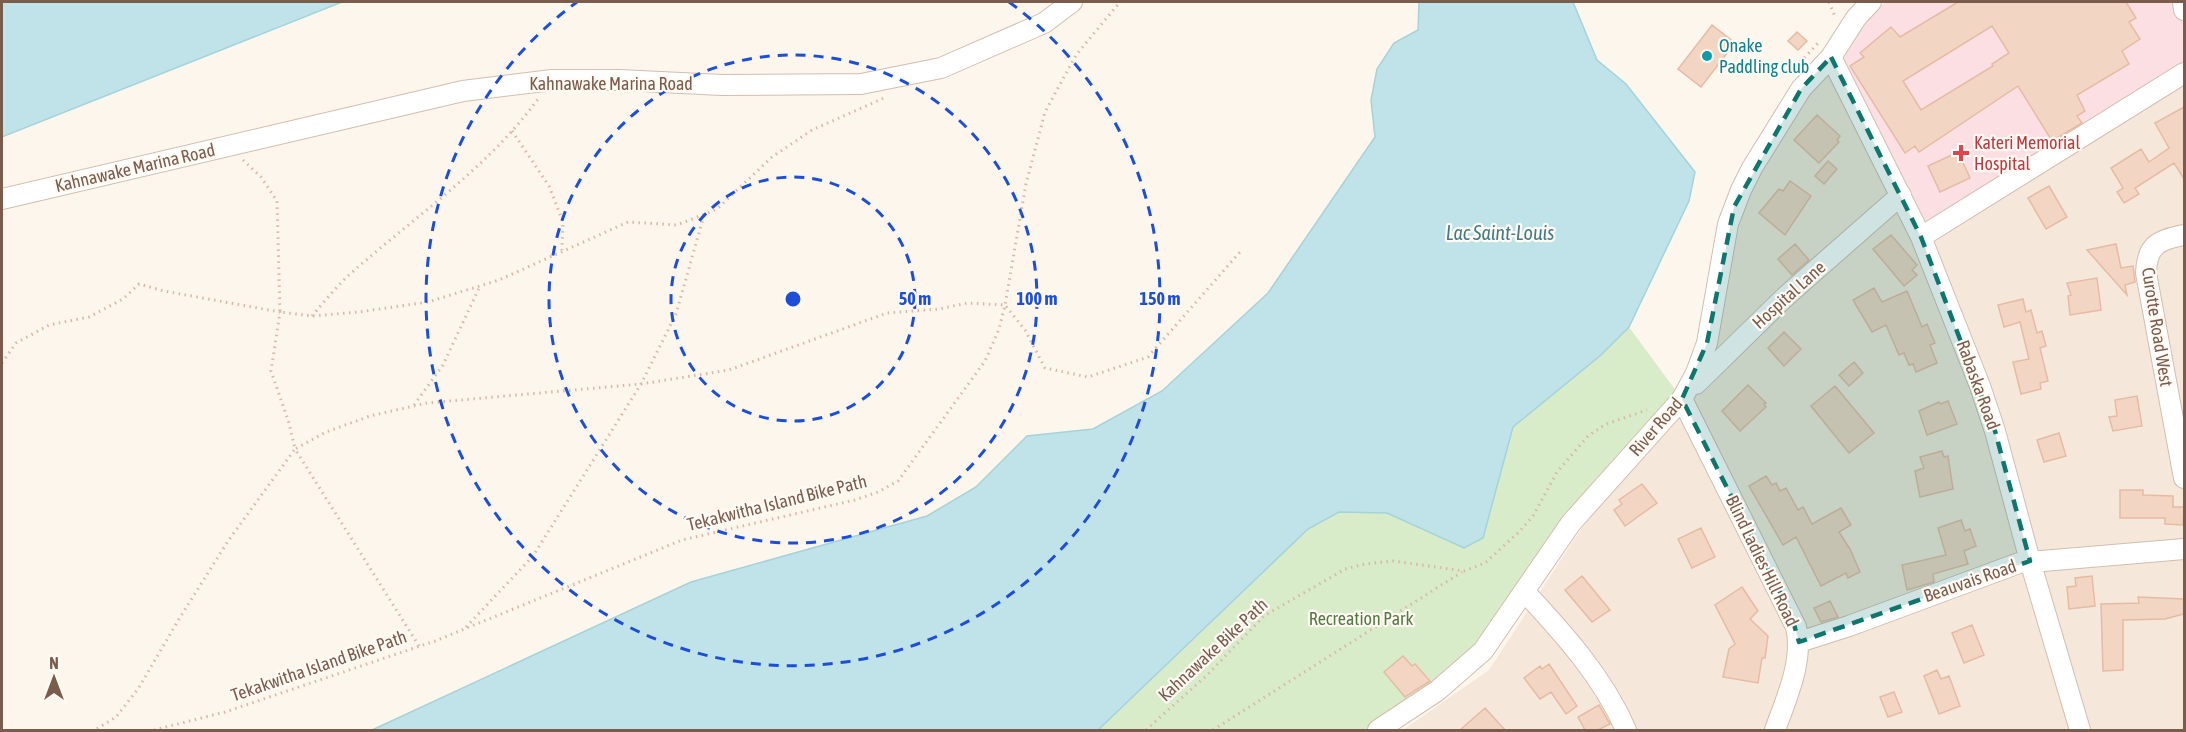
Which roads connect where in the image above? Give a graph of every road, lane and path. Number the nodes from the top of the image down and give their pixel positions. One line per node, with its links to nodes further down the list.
1 (1072, 2): 10 (street, Kahnawake Marina Road)
2 (1120, 2): 22 (path, Tekakwitha Island Bike Path)
3 (1871, 2): 6 (street, River Road)
4 (2183, 2): 5 (street)
5 (2184, 10)
6 (1831, 57): 9 (street, River Road); 14 (street, Rabaska Road)
7 (1794, 68): 9 (path)
8 (2184, 73): 18 (street)
9 (1812, 75): 27 (street, River Road)
10 (552, 80): 12 (path); 13 (street, Kahnawake Marina Road)
11 (886, 97): 16 (path)
12 (512, 131): 19 (path); 24 (path)
13 (228, 146): 15 (street, Kahnawake Marina Road); 23 (path)
14 (1901, 195): 18 (street, Rabaska Road); 27 (street, Hospital Lane)
15 (2, 199)
16 (705, 214): 19 (path); 26 (path)
17 (2184, 236): 31 (street, Curotte Road West)
18 (1921, 237): 33 (street, Rabaska Road)
19 (562, 251): 21 (path)
20 (1240, 252): 22 (path)
21 (480, 286): 24 (path); 28 (path)
22 (1005, 304): 26 (path); 36 (path, Tekakwitha Island Bike Path)
23 (280, 312): 24 (path); 25 (path); 30 (path)
24 (312, 316)
25 (2, 363)
26 (642, 384): 28 (path); 36 (path)
27 (1682, 399): 35 (street, River Road); 37 (street, Blind Ladies Hill Road)
28 (413, 406): 30 (path)
29 (1656, 406): 34 (path)
30 (295, 449): 38 (path); 39 (path)
31 (2184, 478)
32 (2184, 549): 33 (street, Beauvais Road)
33 (2030, 561): 37 (street, Beauvais Road); 46 (street, Rabaska Road)
34 (1464, 571): 41 (path, Kahnawake Bike Path); 42 (path)
35 (1525, 592): 43 (street, River Road); 44 (street)
36 (465, 628): 38 (path, Tekakwitha Island Bike Path)
37 (1800, 642): 45 (street, Blind Ladies Hill Road)
38 (419, 646): 40 (path, Tekakwitha Island Bike Path)
39 (95, 730)
40 (154, 730)
41 (1146, 730)
42 (1213, 730)
43 (1378, 730)
44 (1626, 730)
45 (1774, 730)
46 (2080, 730)

